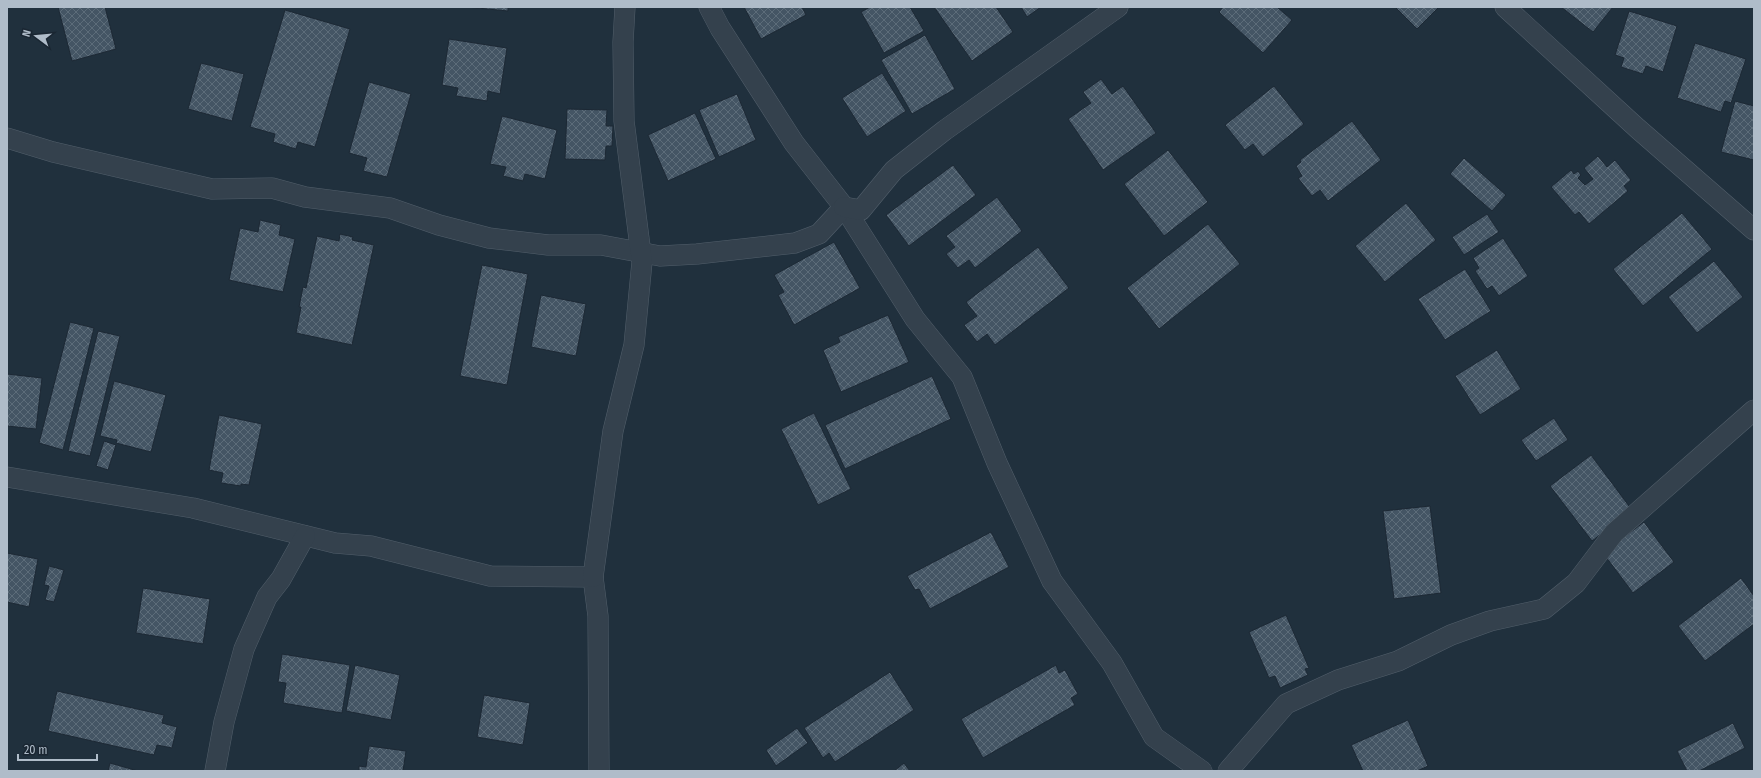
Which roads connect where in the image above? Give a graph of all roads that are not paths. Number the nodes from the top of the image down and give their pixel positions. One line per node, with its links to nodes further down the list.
1 (625, 7): 8 (street)
2 (709, 7): 6 (street)
3 (1118, 7): 6 (street)
4 (1505, 7): 7 (street)
5 (7, 138): 8 (street)
6 (844, 207): 8 (street); 15 (street)
7 (1754, 230)
8 (642, 252): 12 (street)
9 (1754, 410): 16 (street)
10 (7, 477): 11 (street)
11 (306, 536): 12 (street); 13 (street)
12 (593, 577): 14 (street)
13 (215, 771)
14 (599, 771)
15 (1202, 771)
16 (1228, 771)

